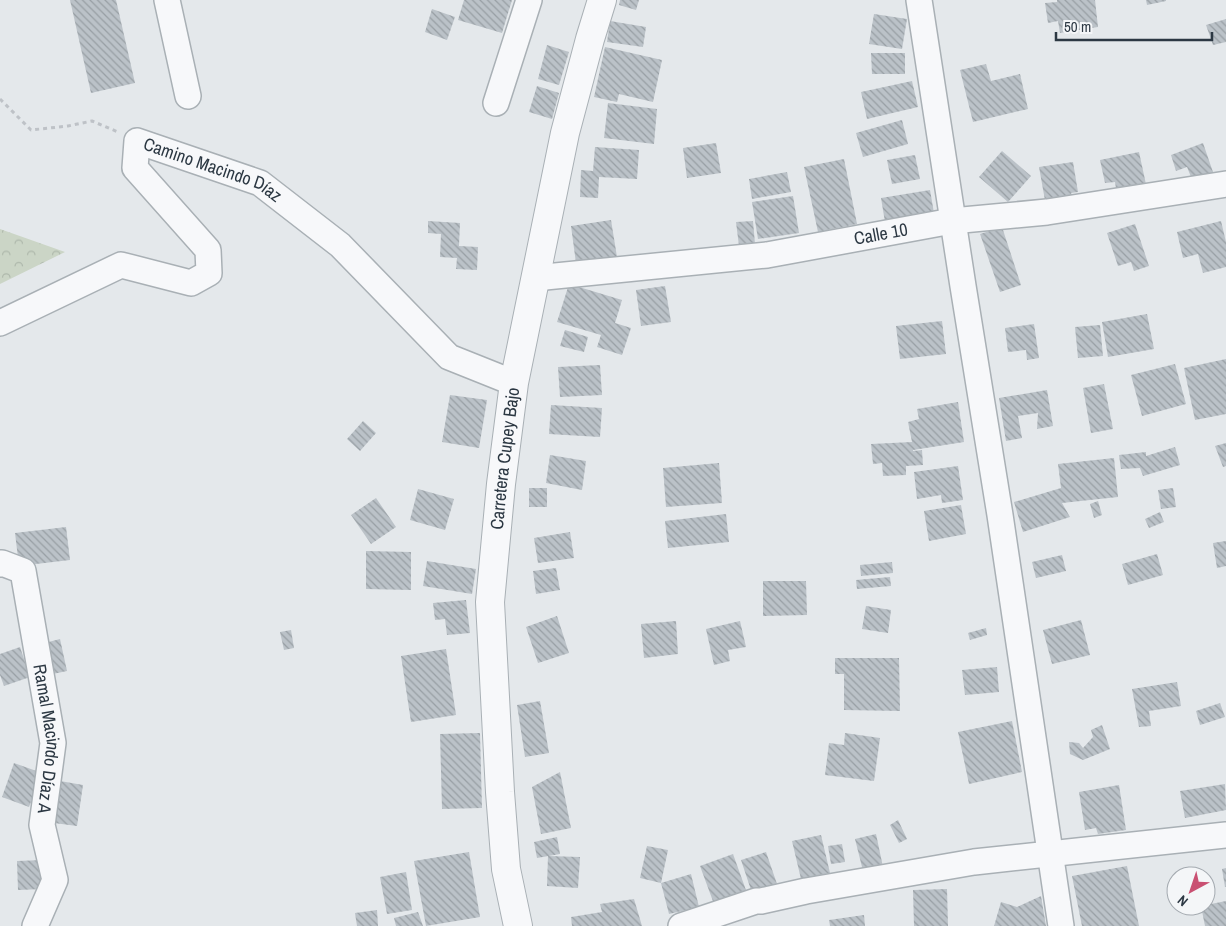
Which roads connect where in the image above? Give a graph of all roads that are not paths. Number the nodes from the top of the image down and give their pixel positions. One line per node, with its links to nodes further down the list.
1 (167, 0): 5 (street)
2 (529, 0): 6 (street)
3 (602, 0): 9 (street, Carretera Cupey Bajo)
4 (919, 0): 8 (street)
5 (188, 96)
6 (496, 103)
7 (1226, 184): 8 (street, Calle 10)
8 (952, 221): 9 (street, Calle 10); 14 (street)
9 (535, 278): 11 (street, Carretera Cupey Bajo)
10 (0, 323): 11 (street, Camino Macindo Díaz)
11 (514, 383): 16 (street, Carretera Cupey Bajo)
12 (0, 564): 15 (street, Ramal Macindo Díaz A)
13 (1226, 835): 14 (street)
14 (1050, 854): 17 (street); 18 (street)
15 (34, 926)
16 (518, 926)
17 (681, 926)
18 (1061, 926)

